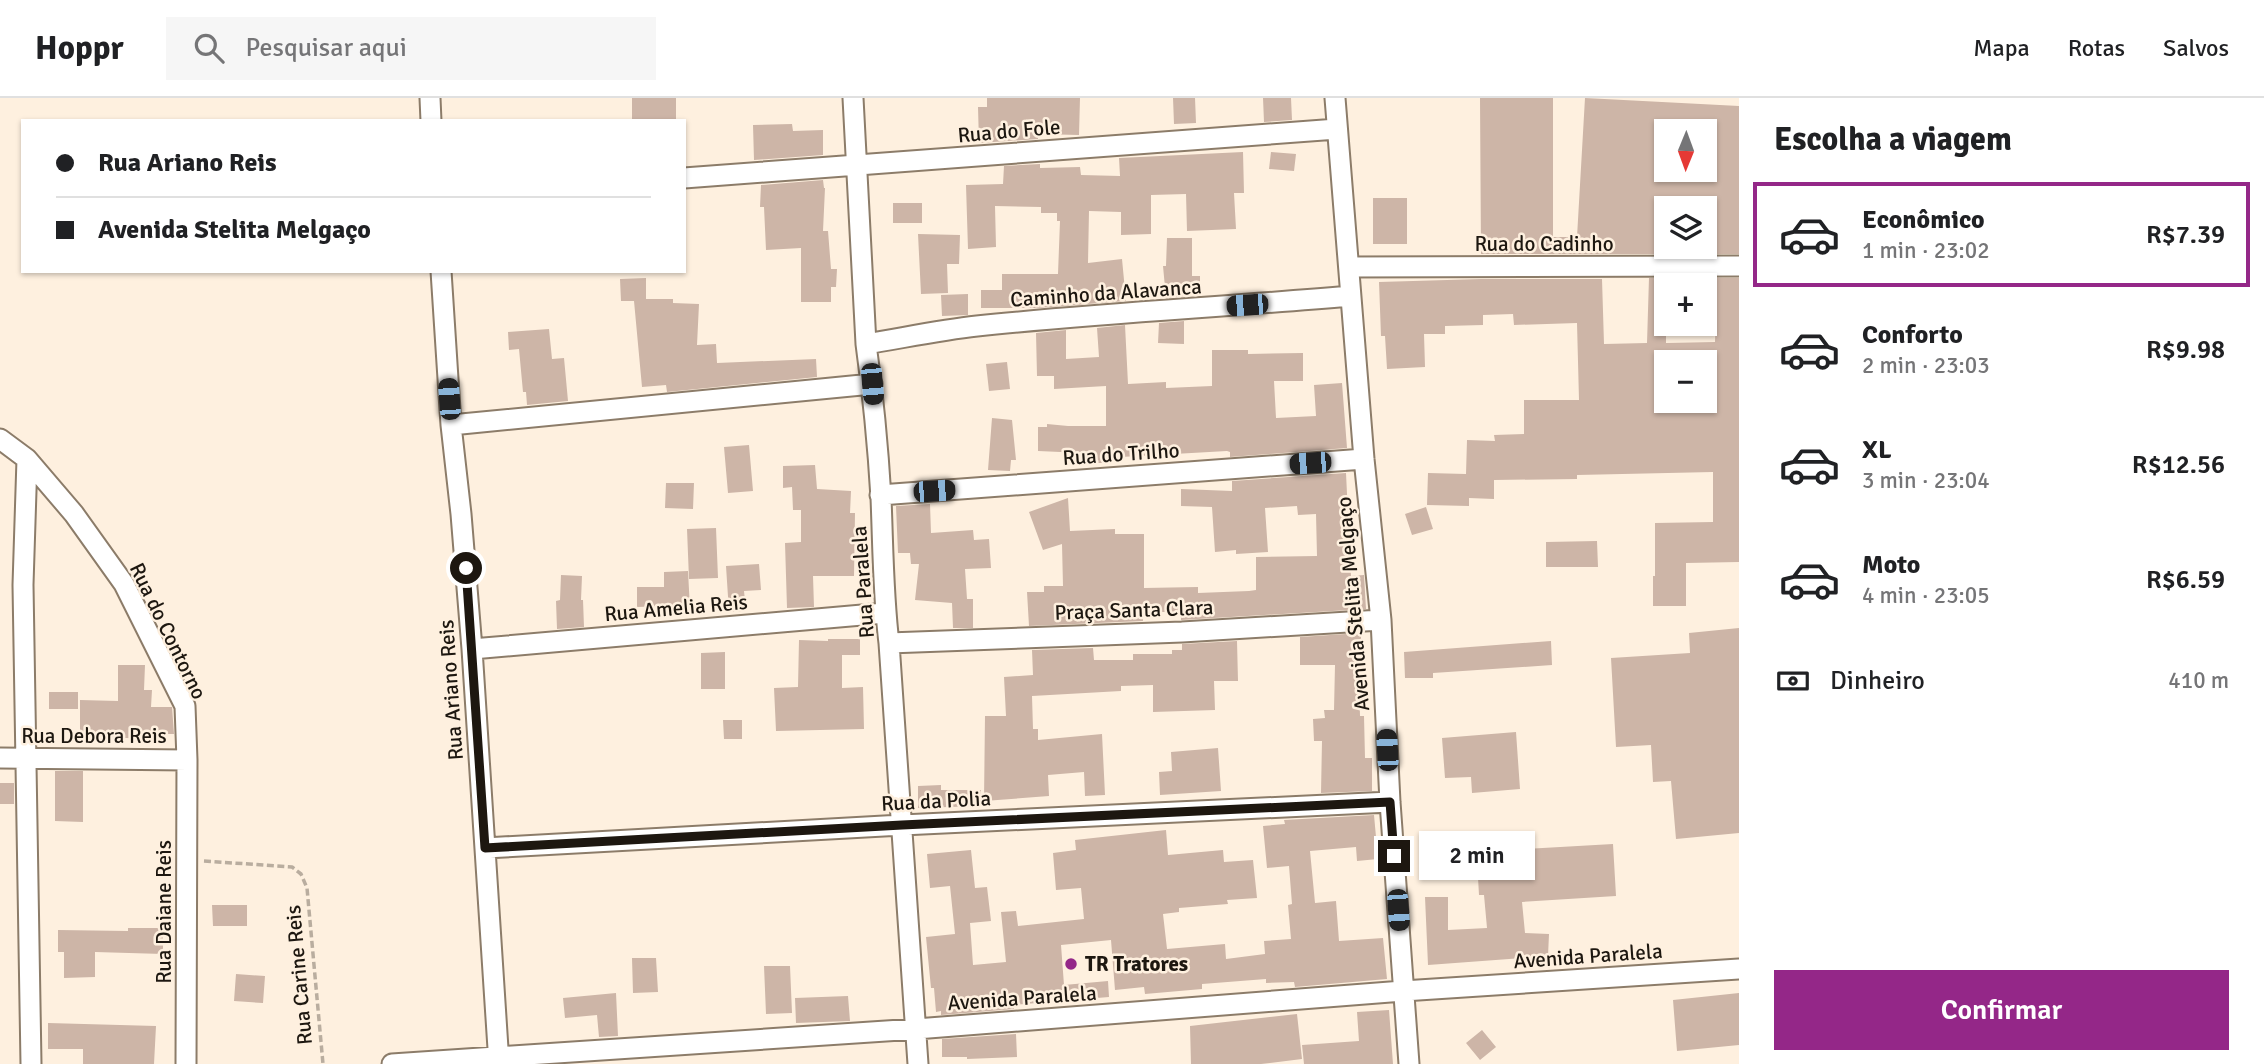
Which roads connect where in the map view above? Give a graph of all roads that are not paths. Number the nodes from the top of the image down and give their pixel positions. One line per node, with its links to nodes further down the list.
1 (430, 98): 4 (street)
2 (853, 98): 6 (street, Rua Paralela)
3 (1335, 98): 5 (street, Avenida Stelita Melgaço)
4 (432, 119)
5 (1338, 130): 6 (street, Rua do Fole); 9 (street, Avenida Stelita Melgaço)
6 (857, 166): 7 (street, Rua do Fole); 12 (street, Rua Paralela)
7 (686, 178)
8 (1739, 266): 9 (street, Rua do Cadinho)
9 (1349, 267): 11 (street, Avenida Stelita Melgaço)
10 (441, 273): 14 (street, Rua Ariano Reis)
11 (1350, 296): 12 (street, Caminho da Alavanca); 17 (street, Avenida Stelita Melgaço)
12 (866, 344): 13 (street, Rua Paralela)
13 (872, 384): 14 (street); 18 (street, Rua Paralela)
14 (451, 425): 22 (street, Rua Ariano Reis)
15 (0, 439): 16 (street, Rua do Contorno)
16 (27, 459): 24 (street); 25 (street, Rua do Contorno)
17 (1364, 459): 18 (street, Rua do Trilho); 20 (street, Avenida Stelita Melgaço)
18 (880, 495): 19 (street, Rua Paralela)
19 (885, 613): 21 (street, Rua Paralela); 22 (street, Rua Amelia Reis)
20 (1381, 620): 21 (street, Praça Santa Clara); 26 (street, Avenida Stelita Melgaço)
21 (889, 642): 27 (street, Rua Paralela)
22 (472, 649): 28 (street, Rua Ariano Reis)
23 (0, 758): 24 (street, Rua Debora Reis)
24 (27, 758): 25 (street, Rua Debora Reis); 33 (street)
25 (187, 760): 34 (street, Rua Daiane Reis)
26 (1390, 802): 27 (street, Rua da Polia); 30 (street, Avenida Stelita Melgaço)
27 (902, 825): 28 (street, Rua da Polia); 31 (street, Rua Paralela)
28 (485, 848): 32 (street, Rua Ariano Reis)
29 (1739, 969): 30 (street, Avenida Paralela)
30 (1404, 991): 31 (street, Avenida Paralela); 37 (street, Avenida Stelita Melgaço)
31 (916, 1029): 32 (street, Avenida Paralela); 36 (street, Rua Paralela)
32 (499, 1060): 35 (street, Avenida Paralela)
33 (31, 1064)
34 (187, 1064)
35 (392, 1064)
36 (918, 1064)
37 (1409, 1064)

